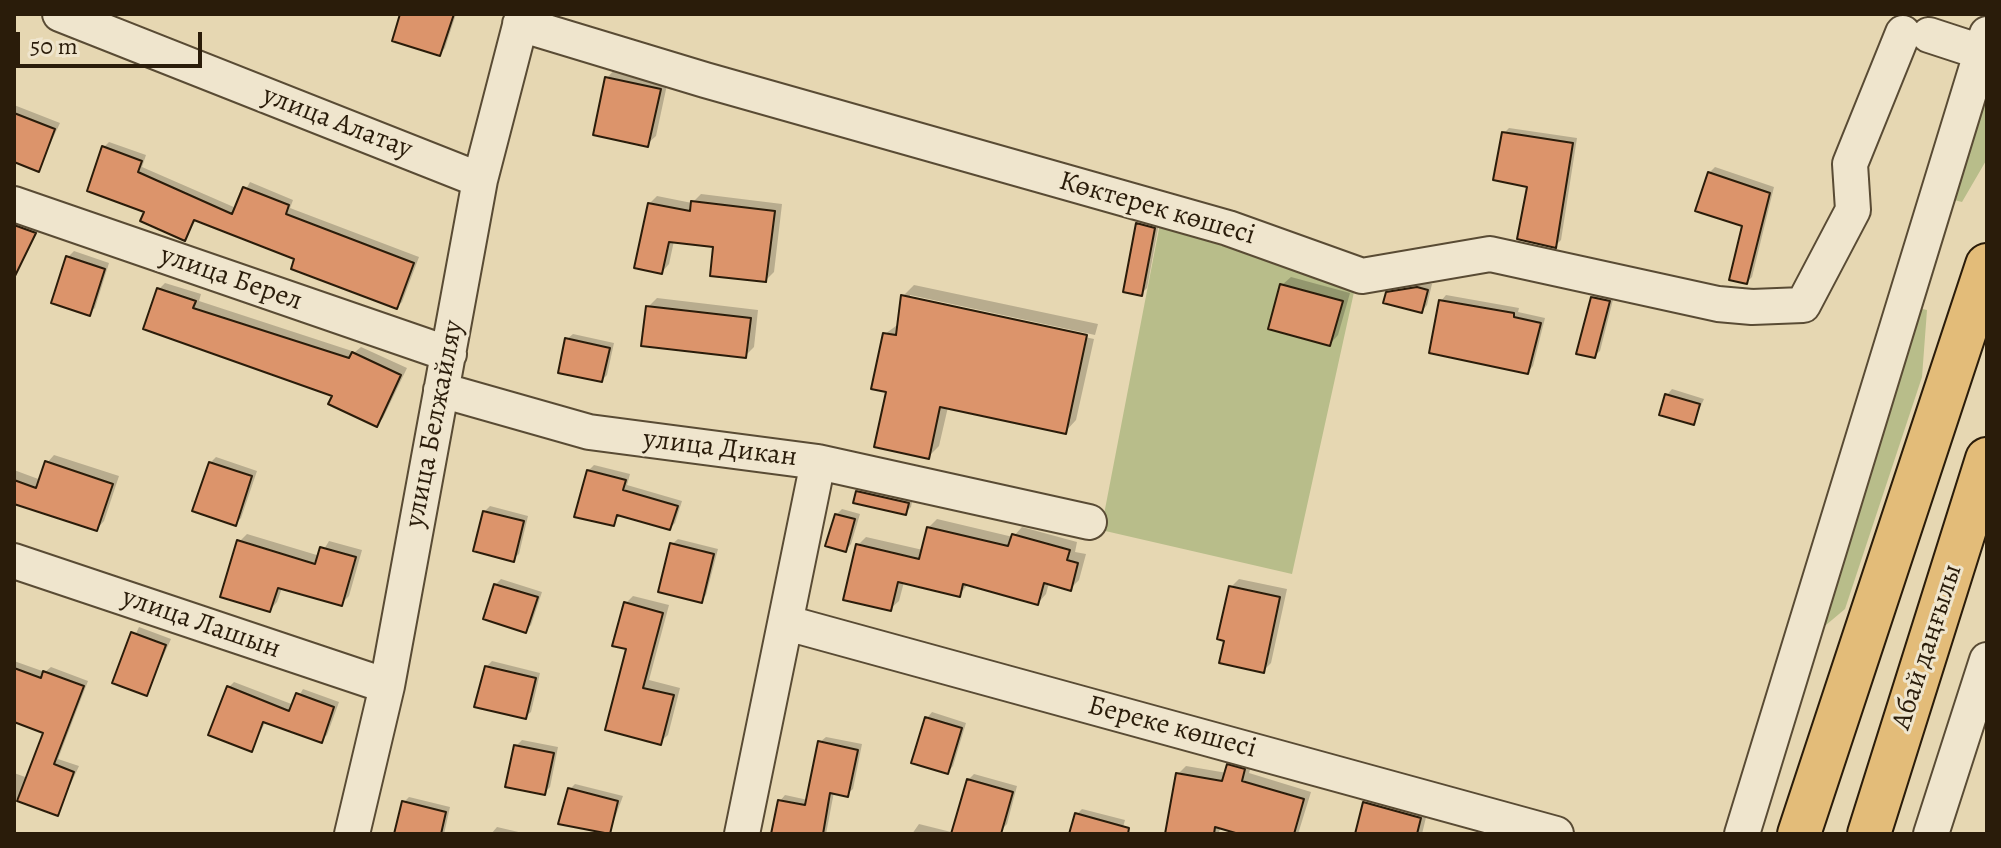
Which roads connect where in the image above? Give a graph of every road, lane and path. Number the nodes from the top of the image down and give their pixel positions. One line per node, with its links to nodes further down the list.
1 (60, 14): 4 (street, улица Алатау)
2 (521, 19): 3 (street, Көктерек көшесі); 4 (street, улица Белжайляу)
3 (1984, 43): 19 (street)
4 (480, 180): 7 (street, улица Белжайляу)
5 (14, 204): 7 (street, улица Берел)
6 (1987, 265): 20 (main road)
7 (449, 354): 8 (street, улица Белжайляу)
8 (441, 390): 10 (street, улица Дикан); 15 (street, улица Белжайляу)
9 (1987, 459): 21 (main road, Абай даңғылы)
10 (818, 462): 11 (street); 13 (street, улица Дикан)
11 (1089, 522)
12 (14, 561): 15 (street, улица Лашын)
13 (787, 623): 17 (street, улица Дикан); 18 (street, Береке көшесі)
14 (1987, 660): 22 (street)
15 (387, 686): 16 (street, улица Белжайляу)
16 (352, 834)
17 (742, 834)
18 (1556, 834)
19 (1742, 834)
20 (1799, 834)
21 (1869, 834)
22 (1931, 834)

